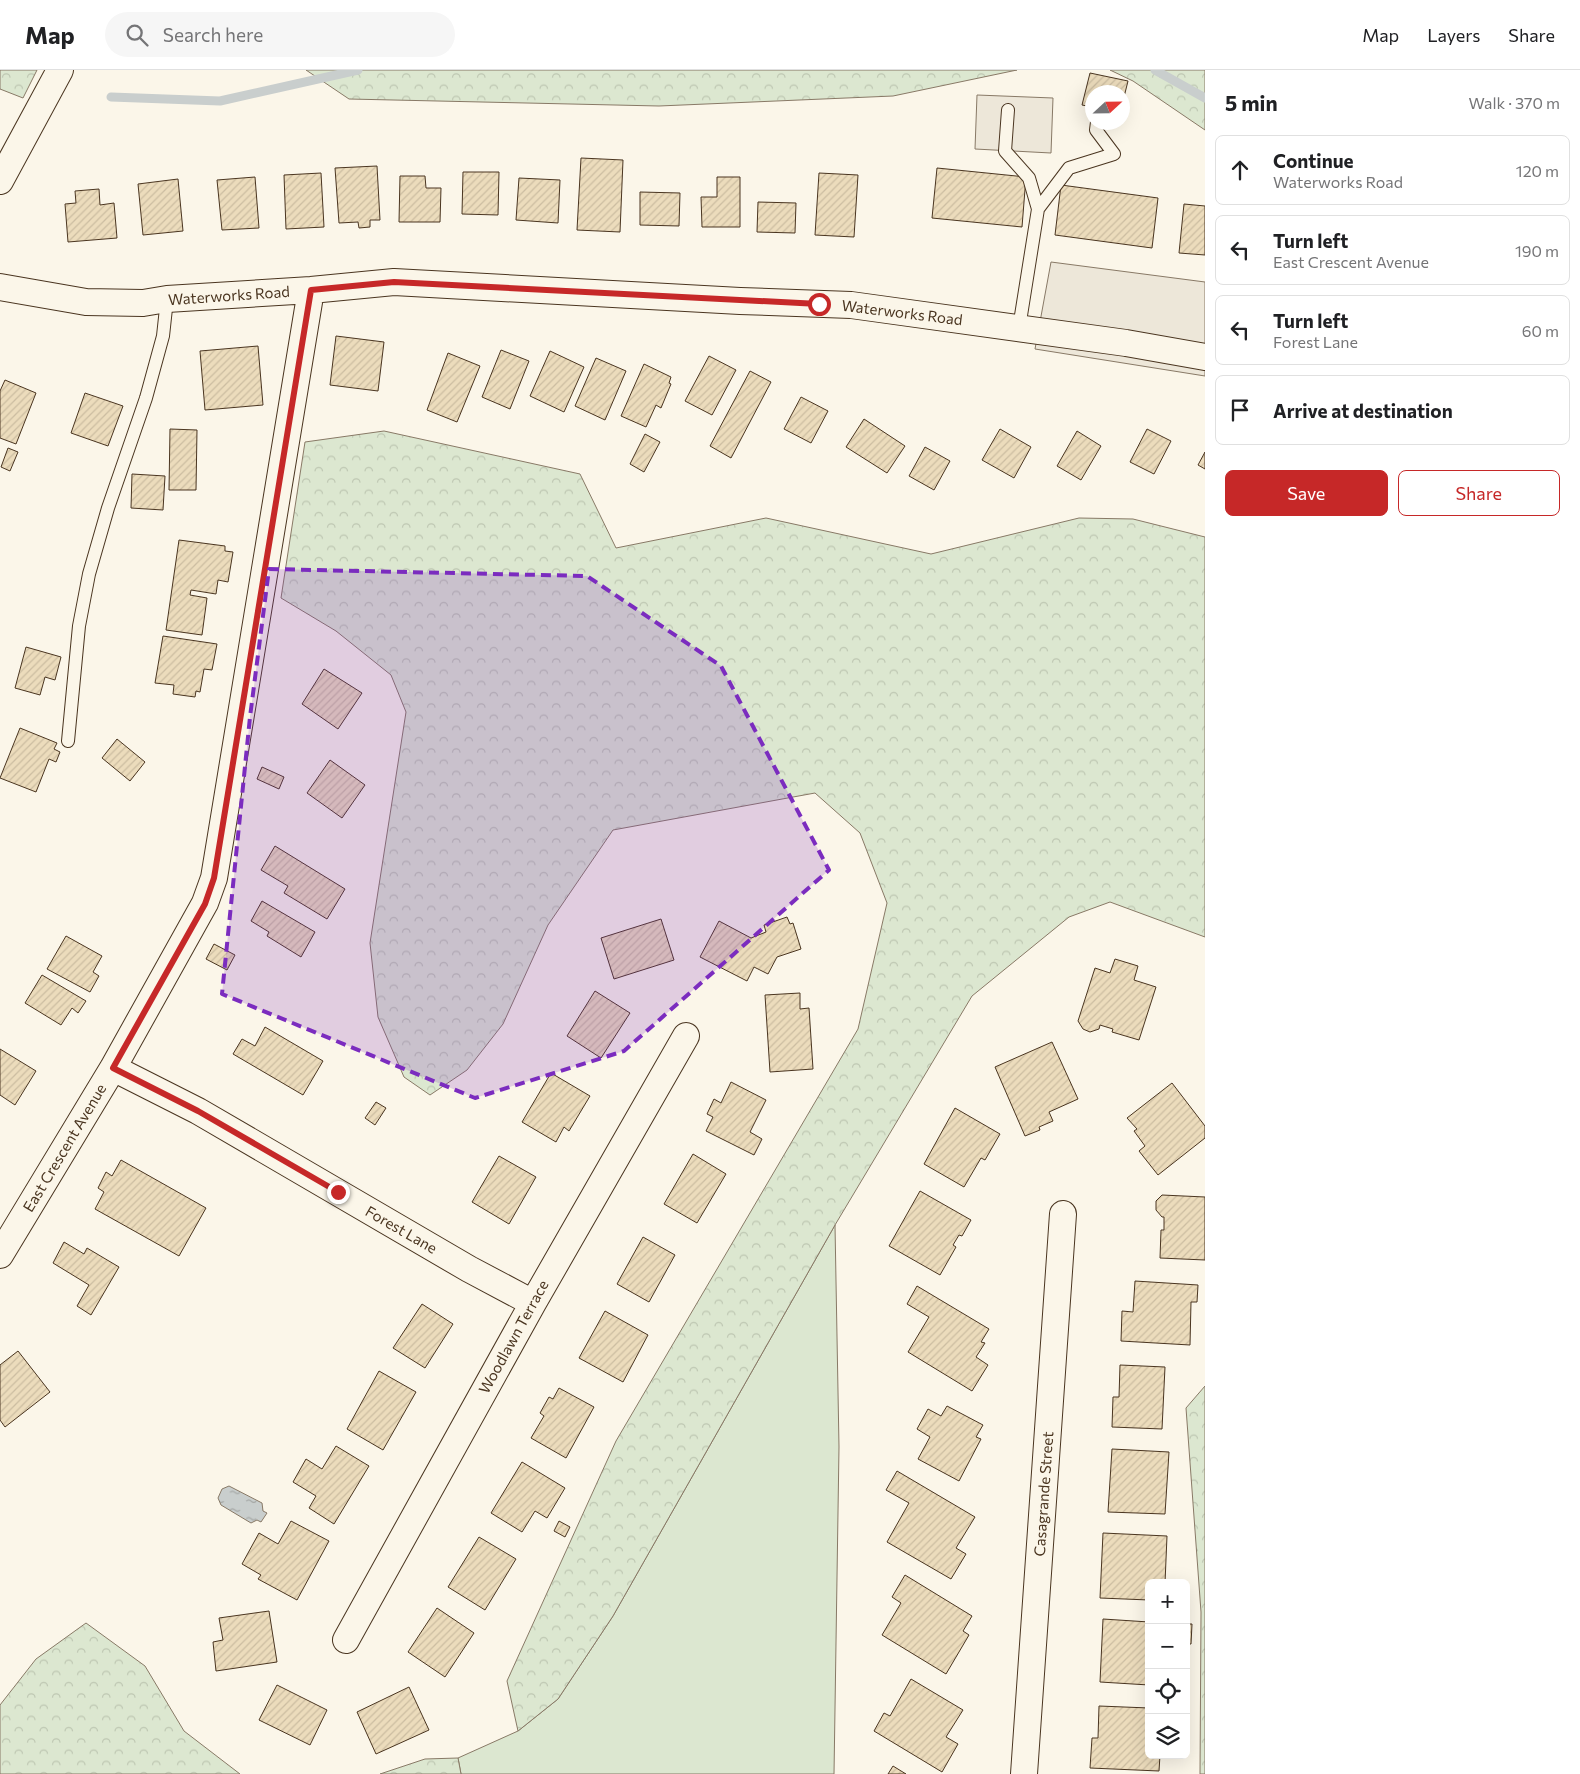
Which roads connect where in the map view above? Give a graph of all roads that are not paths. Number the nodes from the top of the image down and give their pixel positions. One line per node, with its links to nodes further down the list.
1 (60, 70): 4 (street)
2 (1008, 110): 5 (lane)
3 (1096, 130): 5 (lane)
4 (0, 180)
5 (1038, 208): 9 (lane)
6 (0, 287): 8 (street, Waterworks Road)
7 (311, 290): 8 (street, Waterworks Road); 9 (street, Waterworks Road); 13 (street, East Crescent Avenue)
8 (167, 299): 11 (lane)
9 (1018, 328): 10 (street, Waterworks Road)
10 (1205, 357)
11 (68, 741)
12 (686, 1036): 16 (street, Woodlawn Terrace)
13 (113, 1068): 15 (street, East Crescent Avenue); 16 (street, Forest Lane)
14 (1063, 1214): 18 (street, Casagrande Street)
15 (0, 1255)
16 (533, 1303): 17 (street, Woodlawn Terrace)
17 (346, 1640)
18 (1024, 1774)

